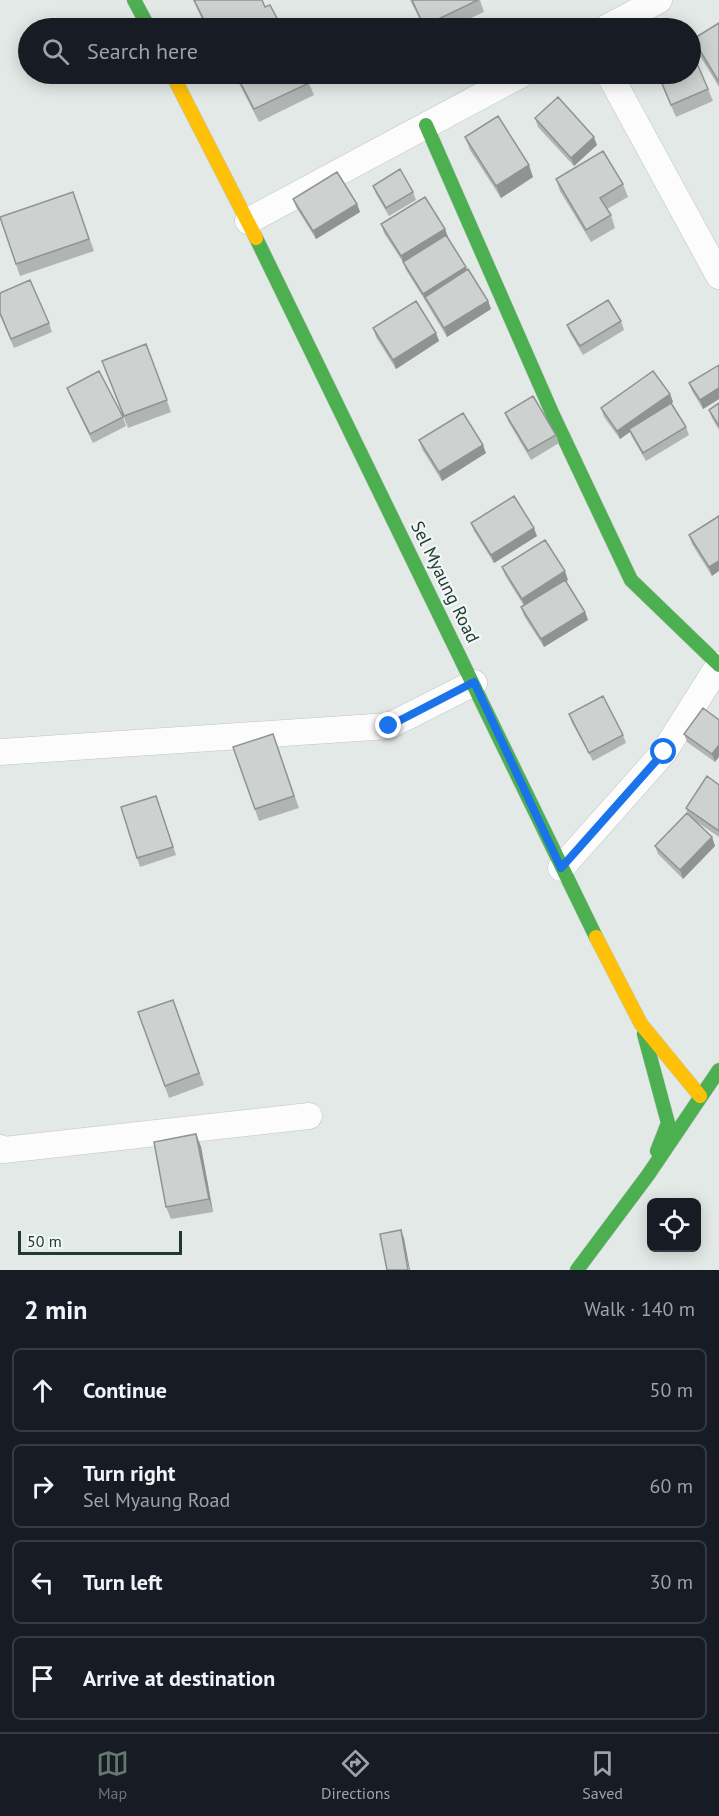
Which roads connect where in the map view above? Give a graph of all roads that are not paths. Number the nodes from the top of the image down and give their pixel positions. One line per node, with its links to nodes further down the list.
1 (134, 0): 3 (main road)
2 (658, 0): 4 (street)
3 (144, 18)
4 (625, 18)
5 (177, 84): 9 (main road, Sel Myaung Road)
6 (503, 84): 8 (street)
7 (614, 84): 10 (street)
8 (426, 125): 9 (street); 11 (main road)
9 (248, 221): 12 (main road, Sel Myaung Road)
10 (719, 276)
11 (719, 665): 14 (street)
12 (474, 682): 13 (street); 14 (main road, Sel Myaung Road)
13 (0, 752)
14 (561, 868): 15 (main road, Sel Myaung Road)
15 (641, 1024): 17 (main road, Sel Myaung Road); 20 (main road)
16 (719, 1070): 17 (main road)
17 (710, 1102): 20 (main road)
18 (309, 1116): 19 (street)
19 (0, 1148)
20 (648, 1175): 21 (main road)
21 (577, 1270)

